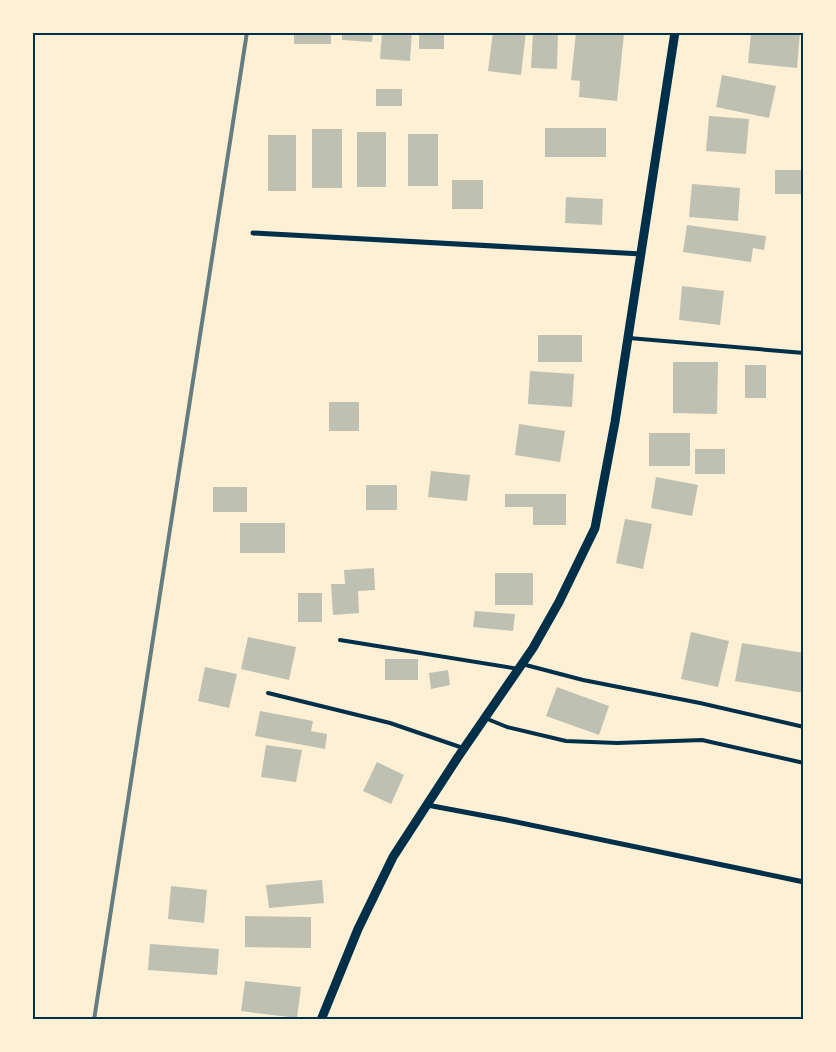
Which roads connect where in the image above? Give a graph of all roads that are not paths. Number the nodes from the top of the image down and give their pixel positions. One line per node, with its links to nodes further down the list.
1 (675, 32): 3 (street)
2 (253, 233): 3 (street)
3 (642, 254): 4 (street)
4 (629, 338): 5 (lane); 7 (street)
5 (804, 353)
6 (340, 640): 7 (lane)
7 (520, 667): 9 (street); 10 (lane)
8 (268, 693): 11 (lane)
9 (486, 718): 11 (street); 12 (lane)
10 (804, 727)
11 (464, 748): 13 (street)
12 (804, 763)
13 (427, 806): 14 (street); 15 (street)
14 (804, 882)
15 (321, 1020)

